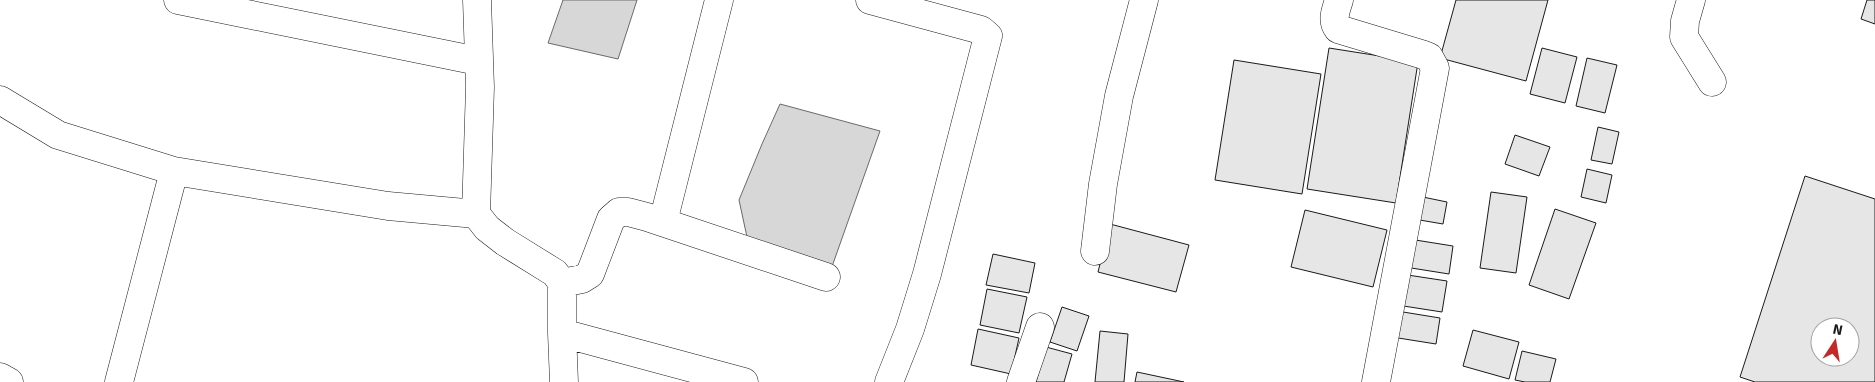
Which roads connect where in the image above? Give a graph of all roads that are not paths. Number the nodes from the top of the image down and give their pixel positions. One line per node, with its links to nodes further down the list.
1 (178, 0): 8 (street)
2 (477, 0): 8 (street)
3 (719, 0): 13 (street)
4 (870, 0): 24 (street)
5 (1144, 0): 14 (street)
6 (1339, 0): 26 (street)
7 (1691, 0): 9 (street)
8 (478, 61): 12 (street)
9 (1712, 82)
10 (0, 100): 11 (street)
11 (174, 171): 12 (street); 21 (street)
12 (476, 214): 16 (street)
13 (663, 222): 15 (street); 16 (street)
14 (1095, 251)
15 (826, 277)
16 (562, 283): 18 (street)
17 (1040, 327): 25 (street)
18 (562, 333): 22 (street); 23 (street)
19 (0, 377): 20 (street)
20 (9, 382)
21 (119, 382)
22 (564, 382)
23 (744, 382)
24 (889, 382)
25 (1021, 382)
26 (1376, 382)

